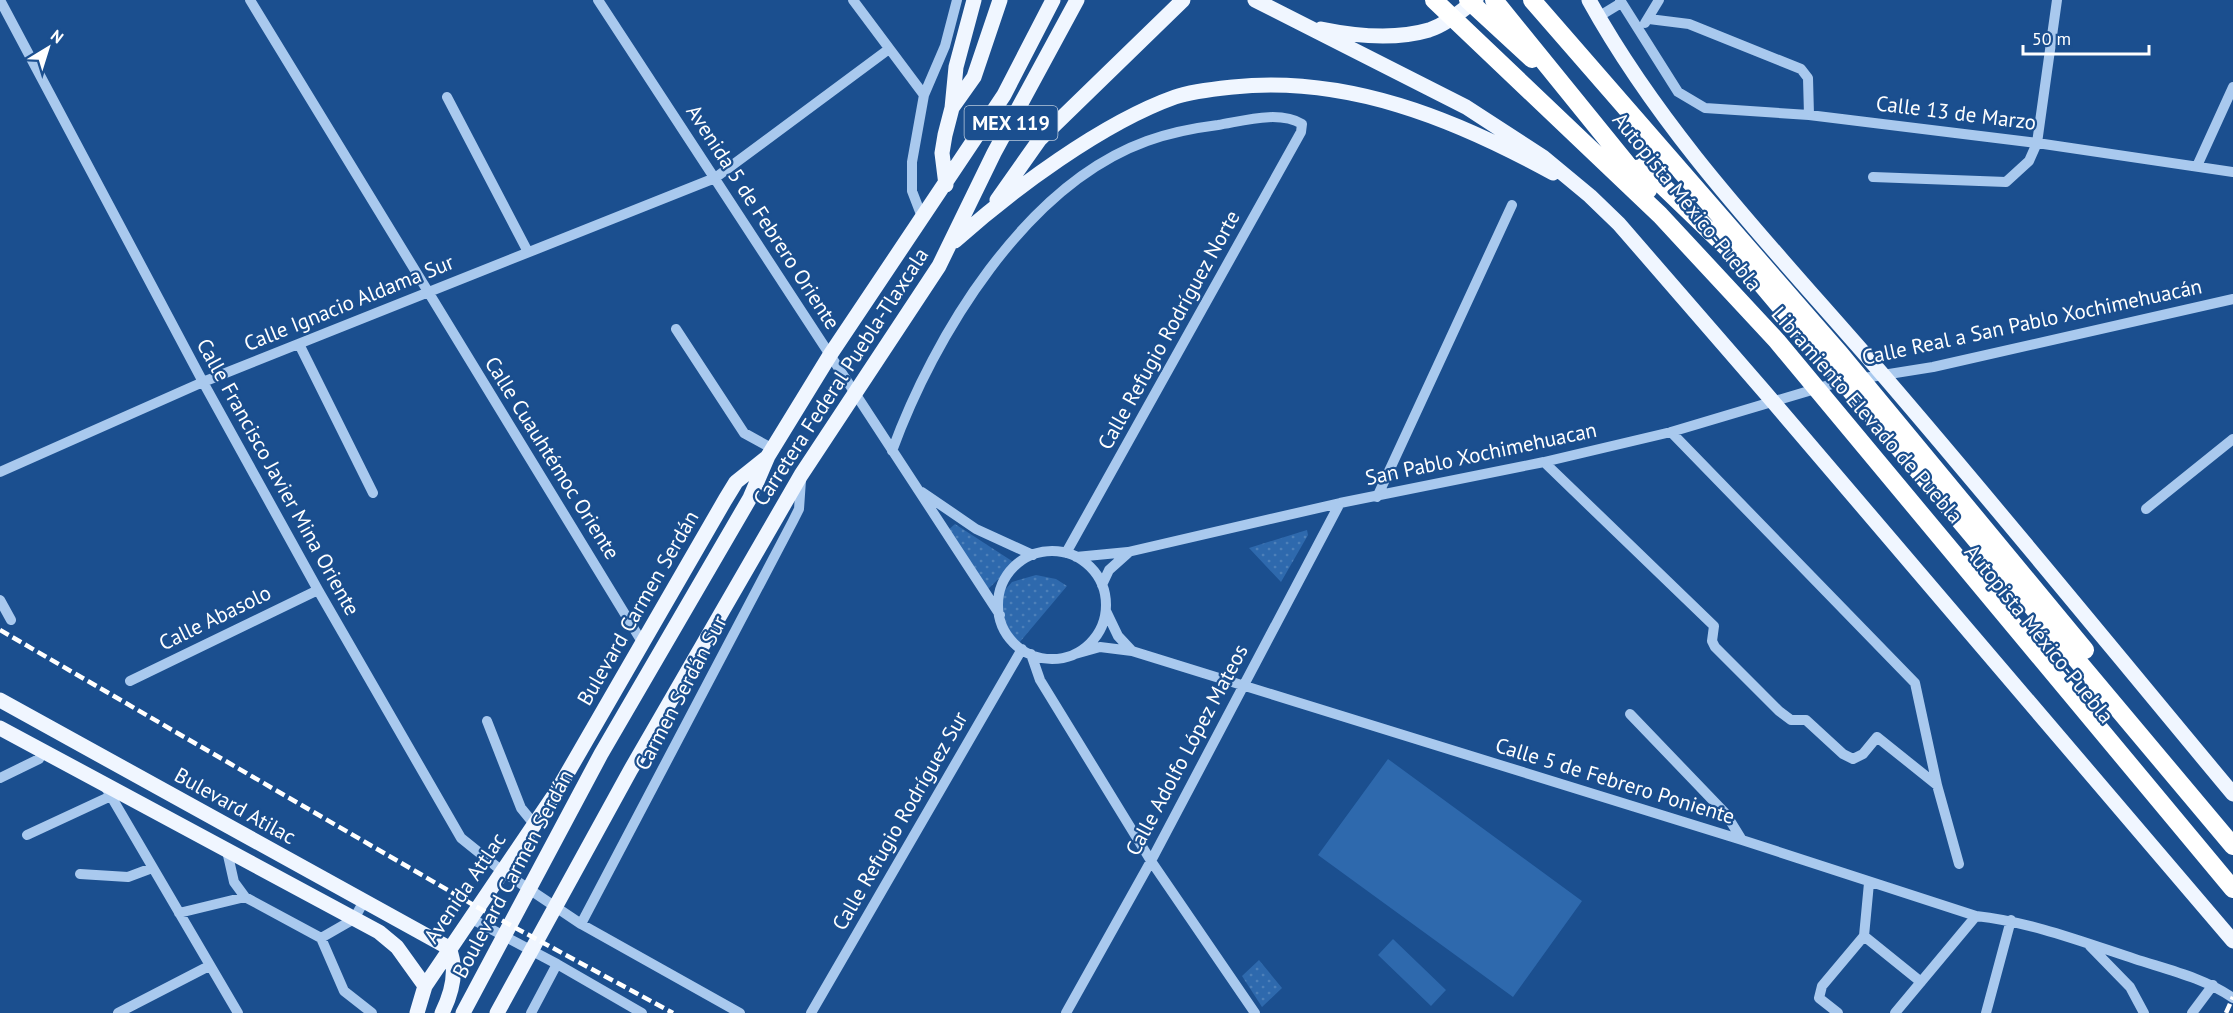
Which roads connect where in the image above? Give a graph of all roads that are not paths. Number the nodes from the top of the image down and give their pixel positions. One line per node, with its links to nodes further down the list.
1 (0, 0): 48 (street, Calle Francisco Javier Mina Oriente)
2 (250, 0): 43 (street, Calle Cuauhtémoc Oriente)
3 (598, 0): 35 (street, Avenida 5 de Febrero Oriente)
4 (853, 0): 25 (street)
5 (957, 0): 27 (street)
6 (974, 0): 29 (main road)
7 (1000, 0): 29 (main road)
8 (1053, 0): 36 (main road, Carretera Federal Puebla-Tlaxcala / MEX 119)
9 (1077, 0): 41 (main road, Carretera Federal Puebla-Tlaxcala / MEX 119)
10 (1183, 0): 39 (main road)
11 (1255, 0): 23 (main road)
12 (1434, 0): 101 (highway, Libramiento Elevado de Puebla)
13 (1468, 0): 93 (highway, Libramiento Elevado de Puebla)
14 (1476, 0): 23 (main road)
15 (1494, 0): 104 (highway, Autopista México-Puebla)
16 (1532, 0): 90 (highway, Autopista México-Puebla)
17 (1588, 0): 21 (main road)
18 (1659, 0): 22 (street)
19 (2057, 0): 31 (street)
20 (1620, 1): 21 (street); 24 (street)
21 (1598, 17): 88 (main road)
22 (1649, 19): 24 (street); 30 (street)
23 (1295, 22): 37 (main road)
24 (1639, 30): 30 (street, Calle 13 de Marzo)
25 (889, 49): 27 (street); 35 (street, Calle Ignacio Aldama Sur)
26 (2233, 87): 32 (street)
27 (924, 95): 40 (street)
28 (447, 97): 42 (street)
29 (952, 108): 36 (main road)
30 (1809, 115): 31 (street, Calle 13 de Marzo)
31 (2037, 143): 32 (street, Calle 13 de Marzo); 34 (street)
32 (2197, 166): 33 (street, Calle 13 de Marzo)
33 (2233, 171)
34 (1873, 177)
35 (715, 178): 42 (street, Calle Ignacio Aldama Sur); 47 (street, Avenida 5 de Febrero Oriente)
36 (946, 185): 40 (main road, Carretera Federal Puebla-Tlaxcala)
37 (1590, 196): 39 (main road); 113 (main road)
38 (1512, 206): 60 (street)
39 (991, 210): 41 (main road)
40 (922, 217): 47 (main road, Carretera Federal Puebla-Tlaxcala)
41 (948, 247): 50 (main road, Carretera Federal Puebla-Tlaxcala)
42 (528, 252): 43 (street, Calle Ignacio Aldama Sur)
43 (428, 294): 46 (street, Calle Ignacio Aldama Sur); 72 (street, Calle Cuauhtémoc Oriente)
44 (2233, 298): 49 (street, Calle Real a San Pablo Xochimehuacán)
45 (676, 329): 54 (street)
46 (299, 344): 48 (street, Calle Ignacio Aldama Sur); 59 (street)
47 (830, 355): 50 (street, Avenida 5 de Febrero Oriente); 54 (main road, Carretera Federal Puebla-Tlaxcala)
48 (203, 382): 56 (street, Calle Ignacio Aldama Sur); 67 (street, Calle Francisco Javier Mina Oriente)
49 (1839, 382): 51 (street, San Pablo Xochimehuacan)
50 (855, 392): 53 (street, Avenida 5 de Febrero Oriente); 57 (main road, Carretera Federal Puebla-Tlaxcala)
51 (1671, 432): 55 (street, San Pablo Xochimehuacan); 85 (street)
52 (2233, 439): 62 (street)
53 (892, 451): 58 (street, Avenida 5 de Febrero Oriente); 65 (street, Calle Refugio Rodríguez Norte)
54 (771, 452): 72 (main road, Bulevard Carmen Serdán); 83 (main road, Carretera Federal Puebla-Tlaxcala)
55 (1544, 462): 60 (street, San Pablo Xochimehuacan); 85 (street)
56 (0, 472)
57 (801, 475): 110 (street, Carmen Serdán Sur); 128 (main road, Carretera Federal Puebla-Tlaxcala)
58 (914, 487): 64 (street, Avenida 5 de Febrero Oriente); 70 (street, Avenida 5 de Febrero Oriente)
59 (373, 493)
60 (1377, 497): 61 (street, San Pablo Xochimehuacan)
61 (1340, 503): 63 (street, San Pablo Xochimehuacan); 77 (street, Calle Adolfo López Mateos)
62 (2146, 509)
63 (1128, 552): 65 (street, San Pablo Xochimehuacan); 66 (street)
64 (1033, 555): 65 (street); 70 (street)
65 (1071, 555): 66 (street)
66 (1102, 585): 69 (street)
67 (318, 590): 76 (street, Calle Abasolo); 98 (street, Calle Francisco Javier Mina Oriente)
68 (0, 600): 71 (street)
69 (1106, 611): 74 (street); 75 (street)
70 (1000, 615): 73 (street)
71 (11, 620)
72 (642, 642): 87 (main road, Bulevard Carmen Serdán)
73 (1027, 651): 75 (street); 95 (street); 132 (street, Calle Refugio Rodríguez Sur)
74 (1132, 651): 75 (street, Calle 5 de Febrero Poniente); 77 (street, Calle 5 de Febrero Poniente)
75 (1075, 654)
76 (130, 681)
77 (1242, 685): 92 (street, Calle 5 de Febrero Poniente); 95 (street, Calle Adolfo López Mateos)
78 (0, 700): 103 (main road, Bulevard Atilac)
79 (1630, 714): 92 (street)
80 (487, 721): 89 (street)
81 (0, 728): 82 (main road, Bulevard Atilac)
82 (43, 752): 84 (street); 86 (main road, Bulevard Atilac)
83 (601, 754): 122 (main road, Boulevard Carmen Serdán)
84 (0, 778)
85 (1937, 785): 96 (street)
86 (108, 791): 91 (street); 94 (main road, Bulevard Atilac); 97 (street)
87 (557, 791): 89 (main road, Avenida Attlac)
88 (2233, 794)
89 (534, 824): 98 (main road, Avenida Attlac)
90 (2233, 828)
91 (27, 835)
92 (1742, 840): 100 (street, Calle 5 de Febrero Poniente)
93 (2233, 846)
94 (227, 851): 102 (street); 108 (main road, Bulevard Atilac)
95 (1151, 861): 133 (street, Calle Adolfo López Mateos); 134 (street)
96 (1959, 864)
97 (152, 868): 99 (street); 105 (street)
98 (502, 871): 107 (main road, Avenida Attlac); 110 (street, Calle Francisco Javier Mina Oriente)
99 (80, 874)
100 (1869, 883): 106 (street, Calle 5 de Febrero Poniente); 111 (street)
101 (2233, 889)
102 (245, 897): 105 (street); 112 (street)
103 (364, 901): 108 (street); 115 (main road, Bulevard Atilac)
104 (2233, 905)
105 (180, 913): 117 (street)
106 (1976, 916): 109 (street, Calle 5 de Febrero Poniente); 118 (street)
107 (470, 918): 115 (main road, Avenida Attlac); 116 (street)
108 (354, 919): 112 (street); 120 (main road, Bulevard Atilac)
109 (2011, 920): 114 (street, Calle 5 de Febrero Poniente); 137 (street)
110 (581, 924): 131 (street, Calle Francisco Javier Mina Oriente)
111 (1864, 936): 118 (street); 135 (street)
112 (321, 938): 125 (street)
113 (2233, 941)
114 (2087, 944): 119 (street, Calle 5 de Febrero Poniente); 138 (street, Calle 5 de Febrero Poniente)
115 (450, 948): 120 (main road, Avenida Attlac); 127 (main road)
116 (557, 964): 129 (street); 130 (street)
117 (209, 966): 123 (street); 124 (street)
118 (1921, 982): 136 (street)
119 (2213, 985): 121 (street, Calle 5 de Febrero Poniente); 139 (street)
120 (425, 986): 126 (main road, Avenida Attlac)
121 (2233, 998)
122 (465, 1009)
123 (118, 1013)
124 (238, 1013)
125 (372, 1013)
126 (417, 1013)
127 (442, 1013)
128 (497, 1013)
129 (531, 1013)
130 (642, 1013)
131 (740, 1013)
132 (811, 1013)
133 (1066, 1013)
134 (1255, 1013)
135 (1838, 1013)
136 (1895, 1013)
137 (1986, 1013)
138 (2144, 1013)
139 (2192, 1013)

